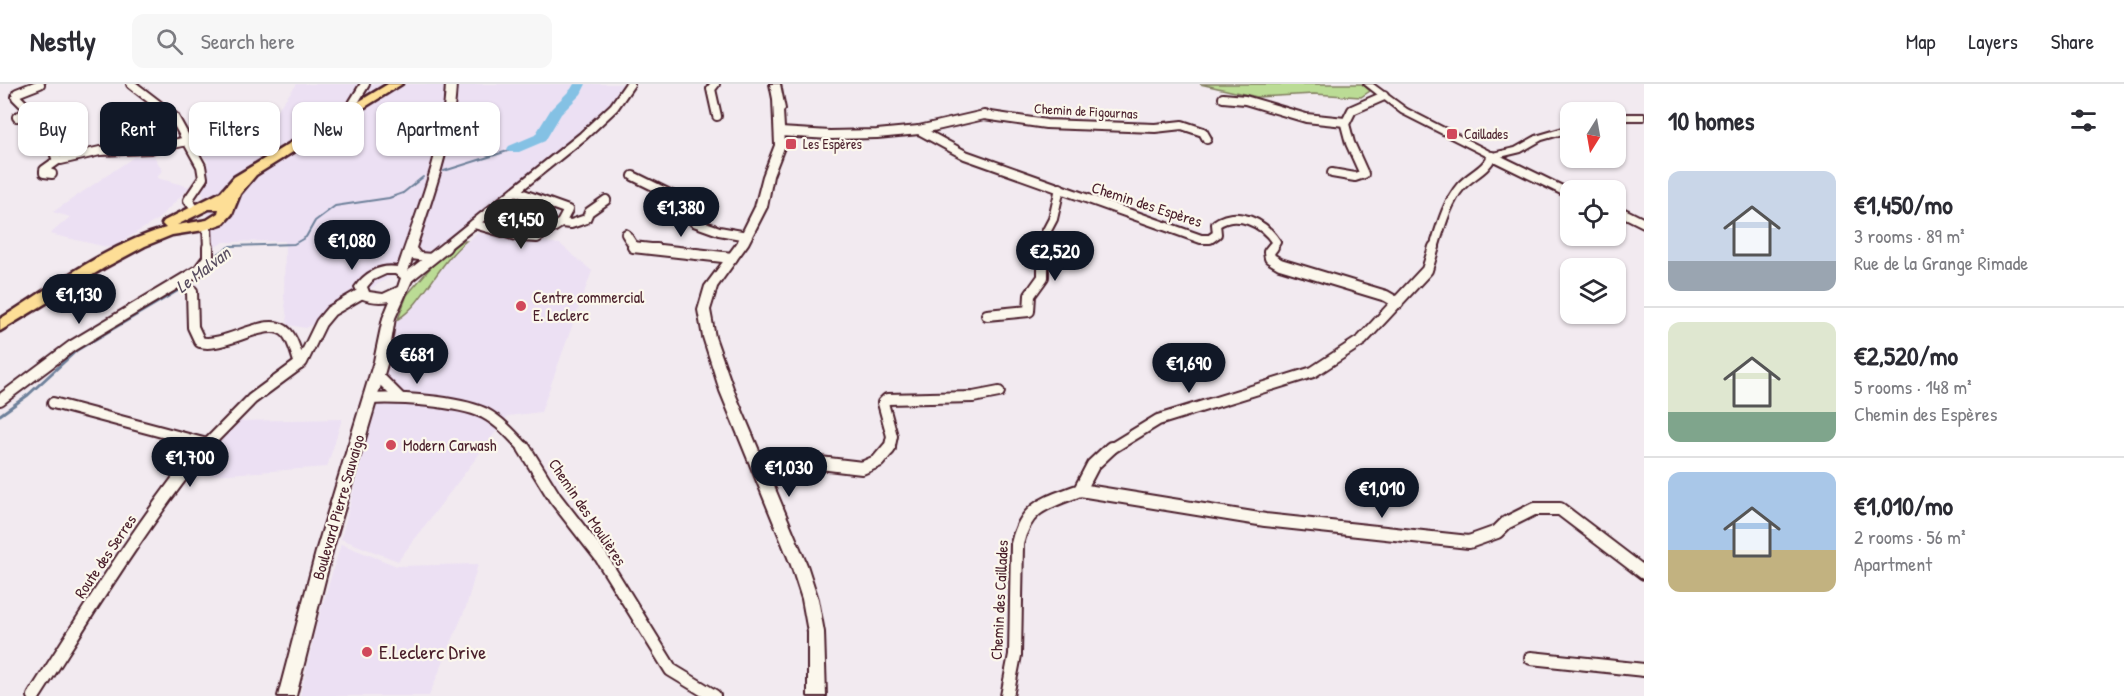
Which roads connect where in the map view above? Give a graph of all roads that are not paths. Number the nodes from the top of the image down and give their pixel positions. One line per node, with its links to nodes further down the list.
1 (40, 84): 20 (street)
2 (130, 84): 28 (street)
3 (365, 84): 14 (street)
4 (384, 84): 15 (main road)
5 (396, 84): 16 (main road)
6 (443, 84): 17 (main road)
7 (451, 84): 18 (main road, Boulevard Pierre Sauvaigo)
8 (630, 84): 39 (street)
9 (715, 84): 19 (street)
10 (775, 84): 25 (main road)
11 (1368, 84): 12 (street)
12 (1384, 96): 23 (street); 30 (street)
13 (1222, 98): 23 (street)
14 (354, 102)
15 (364, 102)
16 (364, 102)
17 (442, 102)
18 (450, 102)
19 (717, 116)
20 (17, 117)
21 (1626, 117): 22 (street)
22 (1644, 117)
23 (1345, 122): 34 (street)
24 (919, 130): 25 (street, Chemin de Figournas); 27 (street, Chemin de Figournas); 37 (street, Chemin des Espères)
25 (783, 132): 49 (main road)
26 (1560, 132): 30 (street)
27 (1207, 139)
28 (187, 141): 33 (street); 43 (street)
29 (292, 148): 41 (main road)
30 (1498, 155): 38 (street); 59 (street)
31 (56, 156): 33 (street)
32 (438, 156): 50 (main road, Boulevard Pierre Sauvaigo)
33 (58, 160): 35 (street)
34 (1332, 173)
35 (52, 174)
36 (633, 176): 49 (street)
37 (1060, 188): 59 (street, Chemin des Espères); 60 (street)
38 (1560, 189)
39 (515, 191): 44 (street); 46 (street)
40 (606, 200): 44 (street)
41 (218, 206): 43 (main road); 47 (main road)
42 (1626, 214): 45 (street)
43 (190, 217): 47 (main road); 62 (main road)
44 (561, 223): 46 (street)
45 (1644, 223)
46 (474, 224): 51 (street)
47 (207, 226): 55 (street)
48 (626, 234): 52 (street)
49 (747, 236): 52 (main road)
50 (411, 246): 51 (main road); 53 (main road); 54 (main road, Boulevard Pierre Sauvaigo)
51 (432, 258): 54 (street)
52 (732, 258): 73 (main road)
53 (381, 271): 54 (main road); 57 (main road)
54 (404, 275): 56 (main road, Boulevard Pierre Sauvaigo)
55 (180, 282): 64 (street); 70 (street)
56 (400, 292): 58 (main road); 61 (main road, Boulevard Pierre Sauvaigo)
57 (362, 293): 58 (main road); 63 (street, Route des Serres)
58 (376, 299): 61 (main road)
59 (1398, 303): 74 (street)
60 (987, 315)
61 (389, 318): 66 (main road, Boulevard Pierre Sauvaigo)
62 (0, 328)
63 (311, 345): 64 (street); 65 (street, Route des Serres)
64 (295, 351): 65 (street)
65 (300, 364): 72 (street, Route des Serres)
66 (377, 375): 68 (street); 69 (main road, Boulevard Pierre Sauvaigo)
67 (999, 392): 73 (street)
68 (399, 397): 69 (street, Chemin des Moulières); 80 (street, Chemin des Moulières)
69 (369, 399): 79 (main road, Boulevard Pierre Sauvaigo)
70 (0, 400)
71 (54, 403): 72 (street)
72 (207, 444): 78 (street, Route des Serres)
73 (755, 459): 81 (main road)
74 (1080, 490): 75 (street); 82 (street, Chemin des Caillades)
75 (1644, 573)
76 (1530, 658): 77 (street)
77 (1644, 670)
78 (34, 696)
79 (287, 696)
80 (714, 696)
81 (816, 696)
82 (1007, 696)

